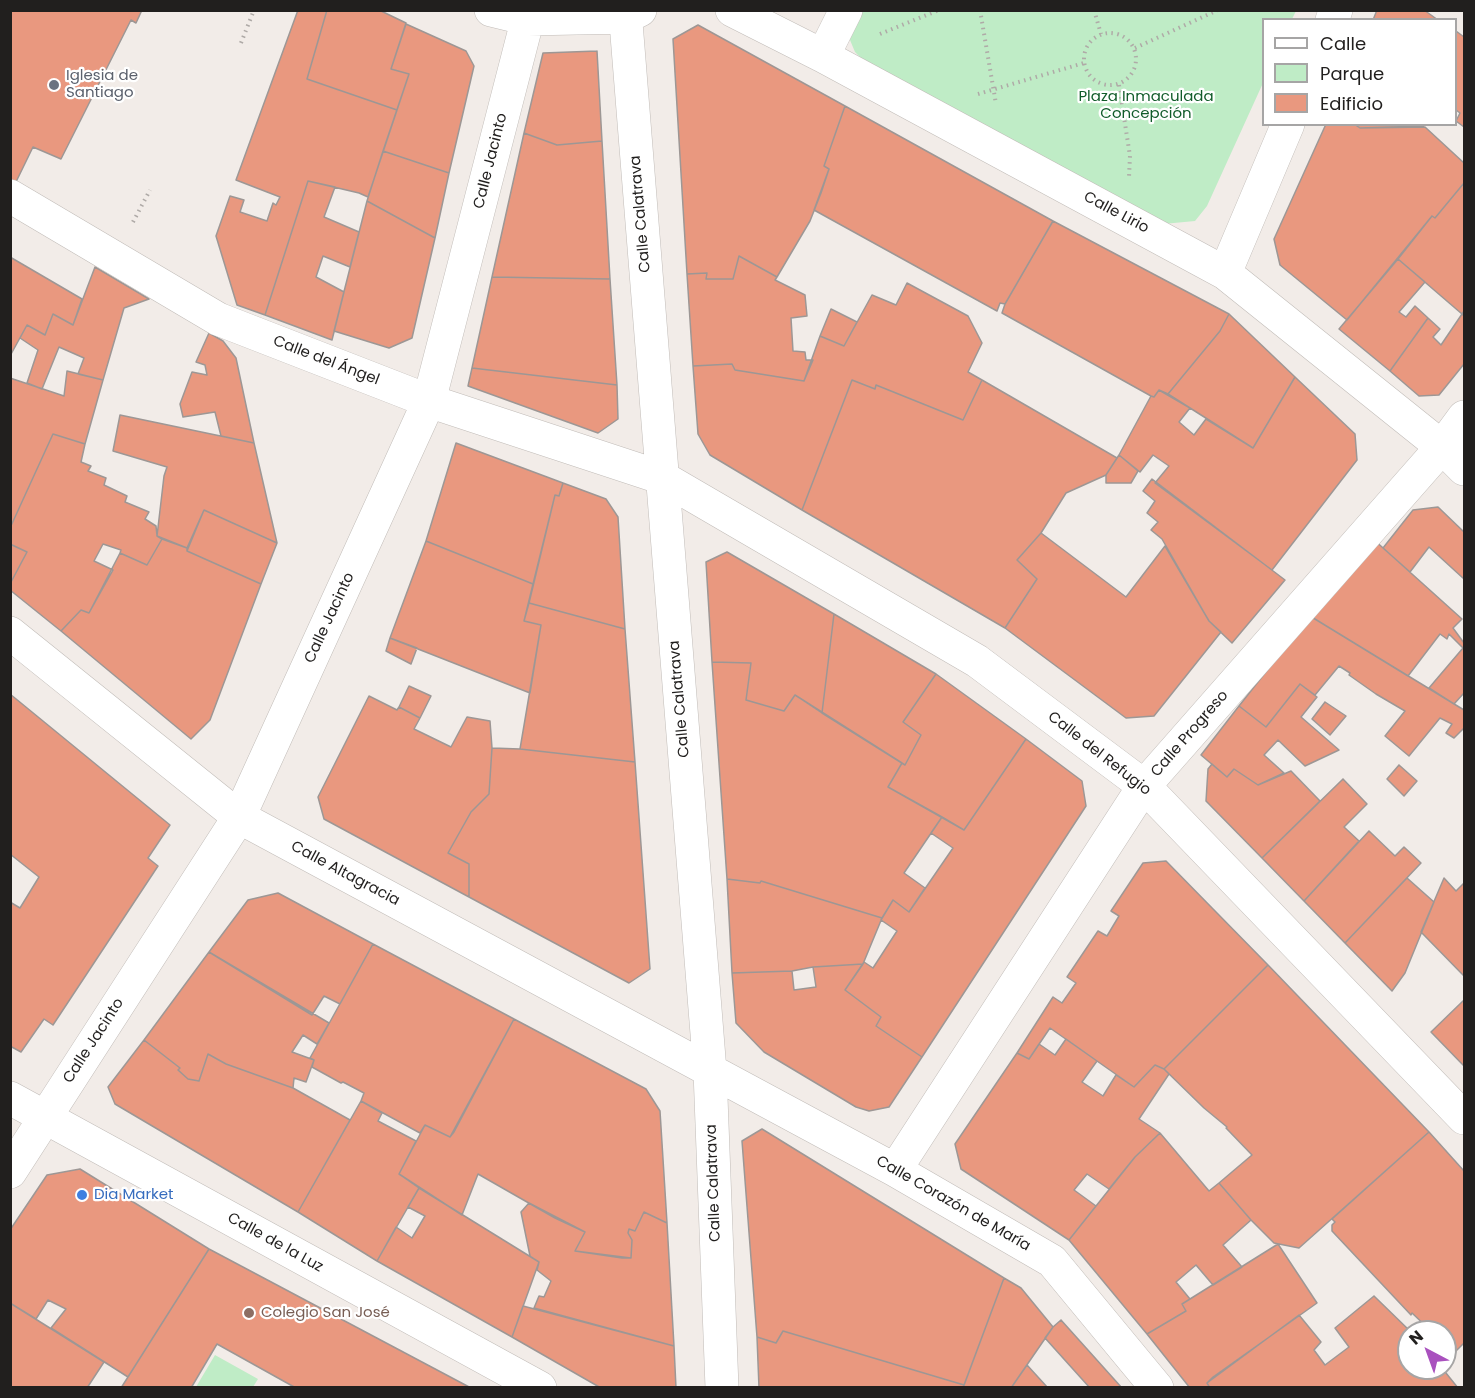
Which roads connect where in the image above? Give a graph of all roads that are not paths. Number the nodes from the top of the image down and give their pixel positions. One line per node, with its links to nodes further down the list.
1 (491, 10): 5 (street)
2 (732, 10): 6 (street, Calle Lirio)
3 (846, 10): 6 (street)
4 (630, 13): 5 (street); 13 (street, Calle Calatrava)
5 (529, 15): 10 (street, Calle Jacinto)
6 (823, 56): 9 (street, Calle Lirio)
7 (1287, 126): 9 (street)
8 (10, 196): 10 (street, Calle del Ángel)
9 (1225, 273): 12 (street, Calle Lirio)
10 (429, 400): 13 (street, Calle del Ángel); 16 (street, Calle Jacinto)
11 (1464, 417): 12 (street, Calle Progreso)
12 (1453, 458): 15 (street, Calle Progreso)
13 (663, 478): 15 (street, Calle del Refugio); 17 (street, Calle Calatrava)
14 (10, 633): 16 (street, Calle Altagracia)
15 (1144, 786): 20 (street, Calle del Refugio); 21 (street, Calle Progreso)
16 (239, 817): 17 (street, Calle Altagracia); 19 (street, Calle Jacinto)
17 (710, 1071): 21 (street, Calle Corazón de María); 24 (street, Calle Calatrava)
18 (10, 1098): 19 (street, Calle de la Luz)
19 (45, 1118): 22 (street, Calle Jacinto); 23 (street, Calle de la Luz)
20 (1464, 1118)
21 (895, 1170): 25 (street, Calle Corazón de María)
22 (10, 1172)
23 (540, 1388)
24 (722, 1388)
25 (1157, 1388)

